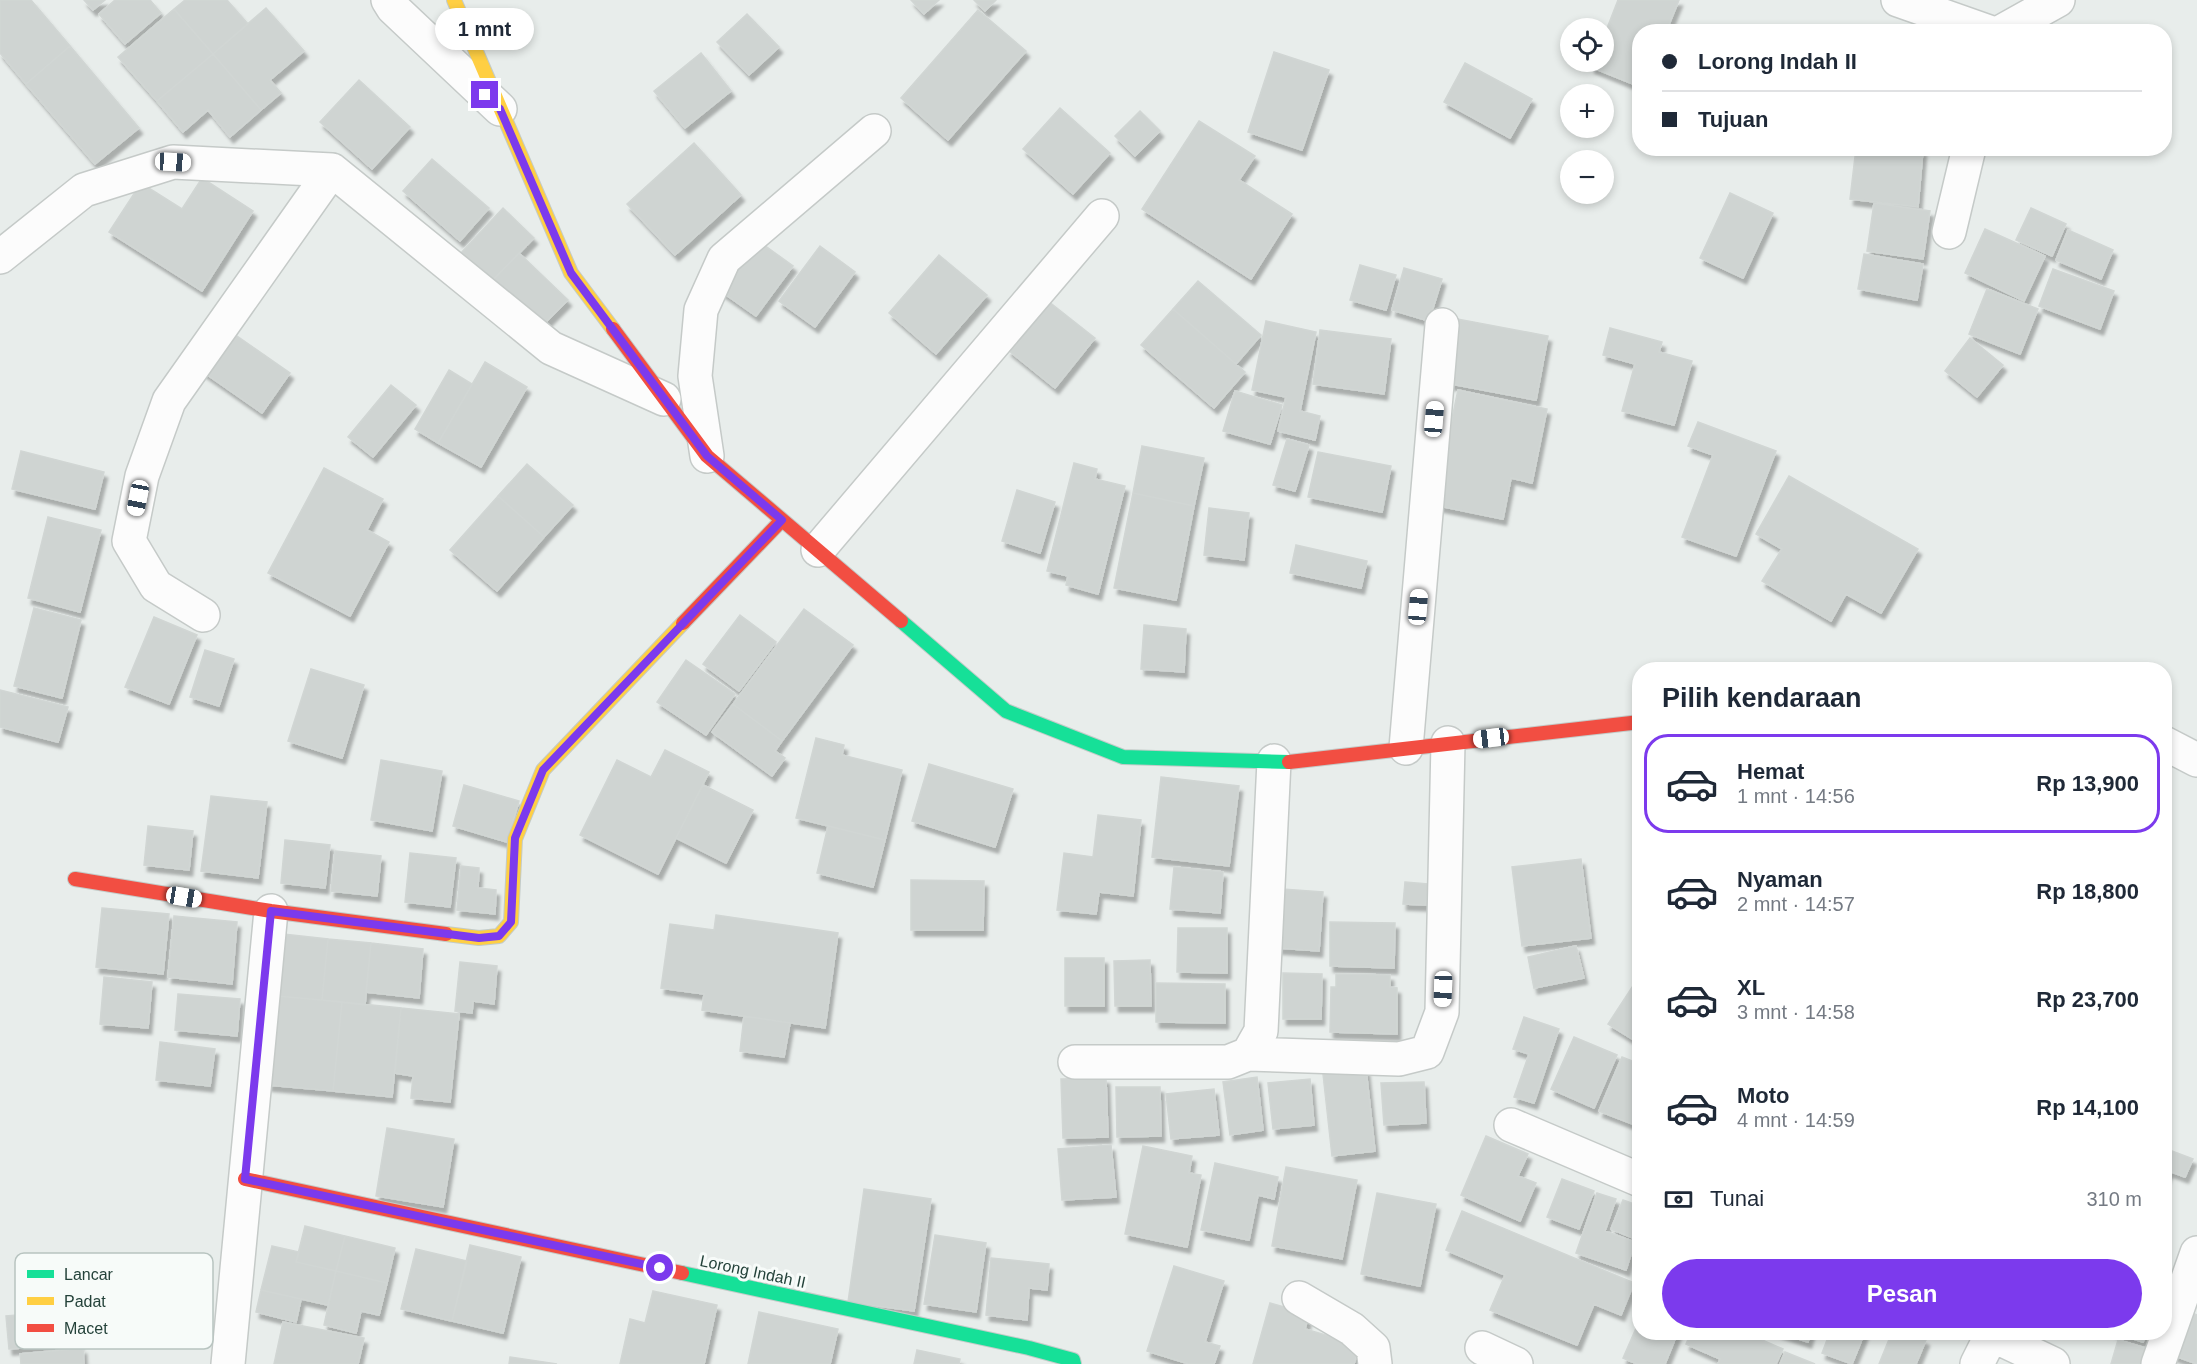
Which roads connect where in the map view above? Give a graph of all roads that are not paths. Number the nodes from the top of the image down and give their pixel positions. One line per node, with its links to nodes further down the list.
1 (388, 0): 7 (street)
2 (454, 0): 7 (street)
3 (1898, 0): 5 (street)
4 (2058, 0): 6 (street)
5 (1966, 24)
6 (2015, 24)
7 (500, 109): 15 (street)
8 (874, 131): 16 (street)
9 (1967, 156): 12 (street)
10 (332, 170): 13 (street); 15 (street); 19 (street)
11 (1102, 216): 18 (street)
12 (1949, 232)
13 (0, 257)
14 (1442, 325): 23 (street)
15 (664, 399): 16 (street)
16 (707, 456): 17 (street)
17 (782, 520): 18 (street); 27 (street)
18 (818, 550): 25 (street)
19 (203, 615)
20 (1632, 723): 21 (street)
21 (1448, 744): 23 (street); 28 (street)
22 (2172, 747): 24 (street)
23 (1406, 748): 25 (street)
24 (2197, 760)
25 (1274, 761): 28 (street)
26 (75, 879): 27 (street)
27 (271, 911): 32 (street)
28 (1248, 1054): 29 (street)
29 (1075, 1062)
30 (1511, 1125): 31 (street)
31 (1632, 1177)
32 (245, 1179): 40 (street); 41 (street, Lorong Indah II)
33 (2197, 1253): 35 (street)
34 (1299, 1298): 42 (street)
35 (2172, 1324)
36 (1987, 1340): 44 (street)
37 (2004, 1340): 45 (street)
38 (2166, 1340): 46 (street)
39 (1482, 1348): 43 (street)
40 (228, 1364)
41 (1074, 1364)
42 (1375, 1364)
43 (1516, 1364)
44 (1977, 1364)
45 (2053, 1364)
46 (2158, 1364)

